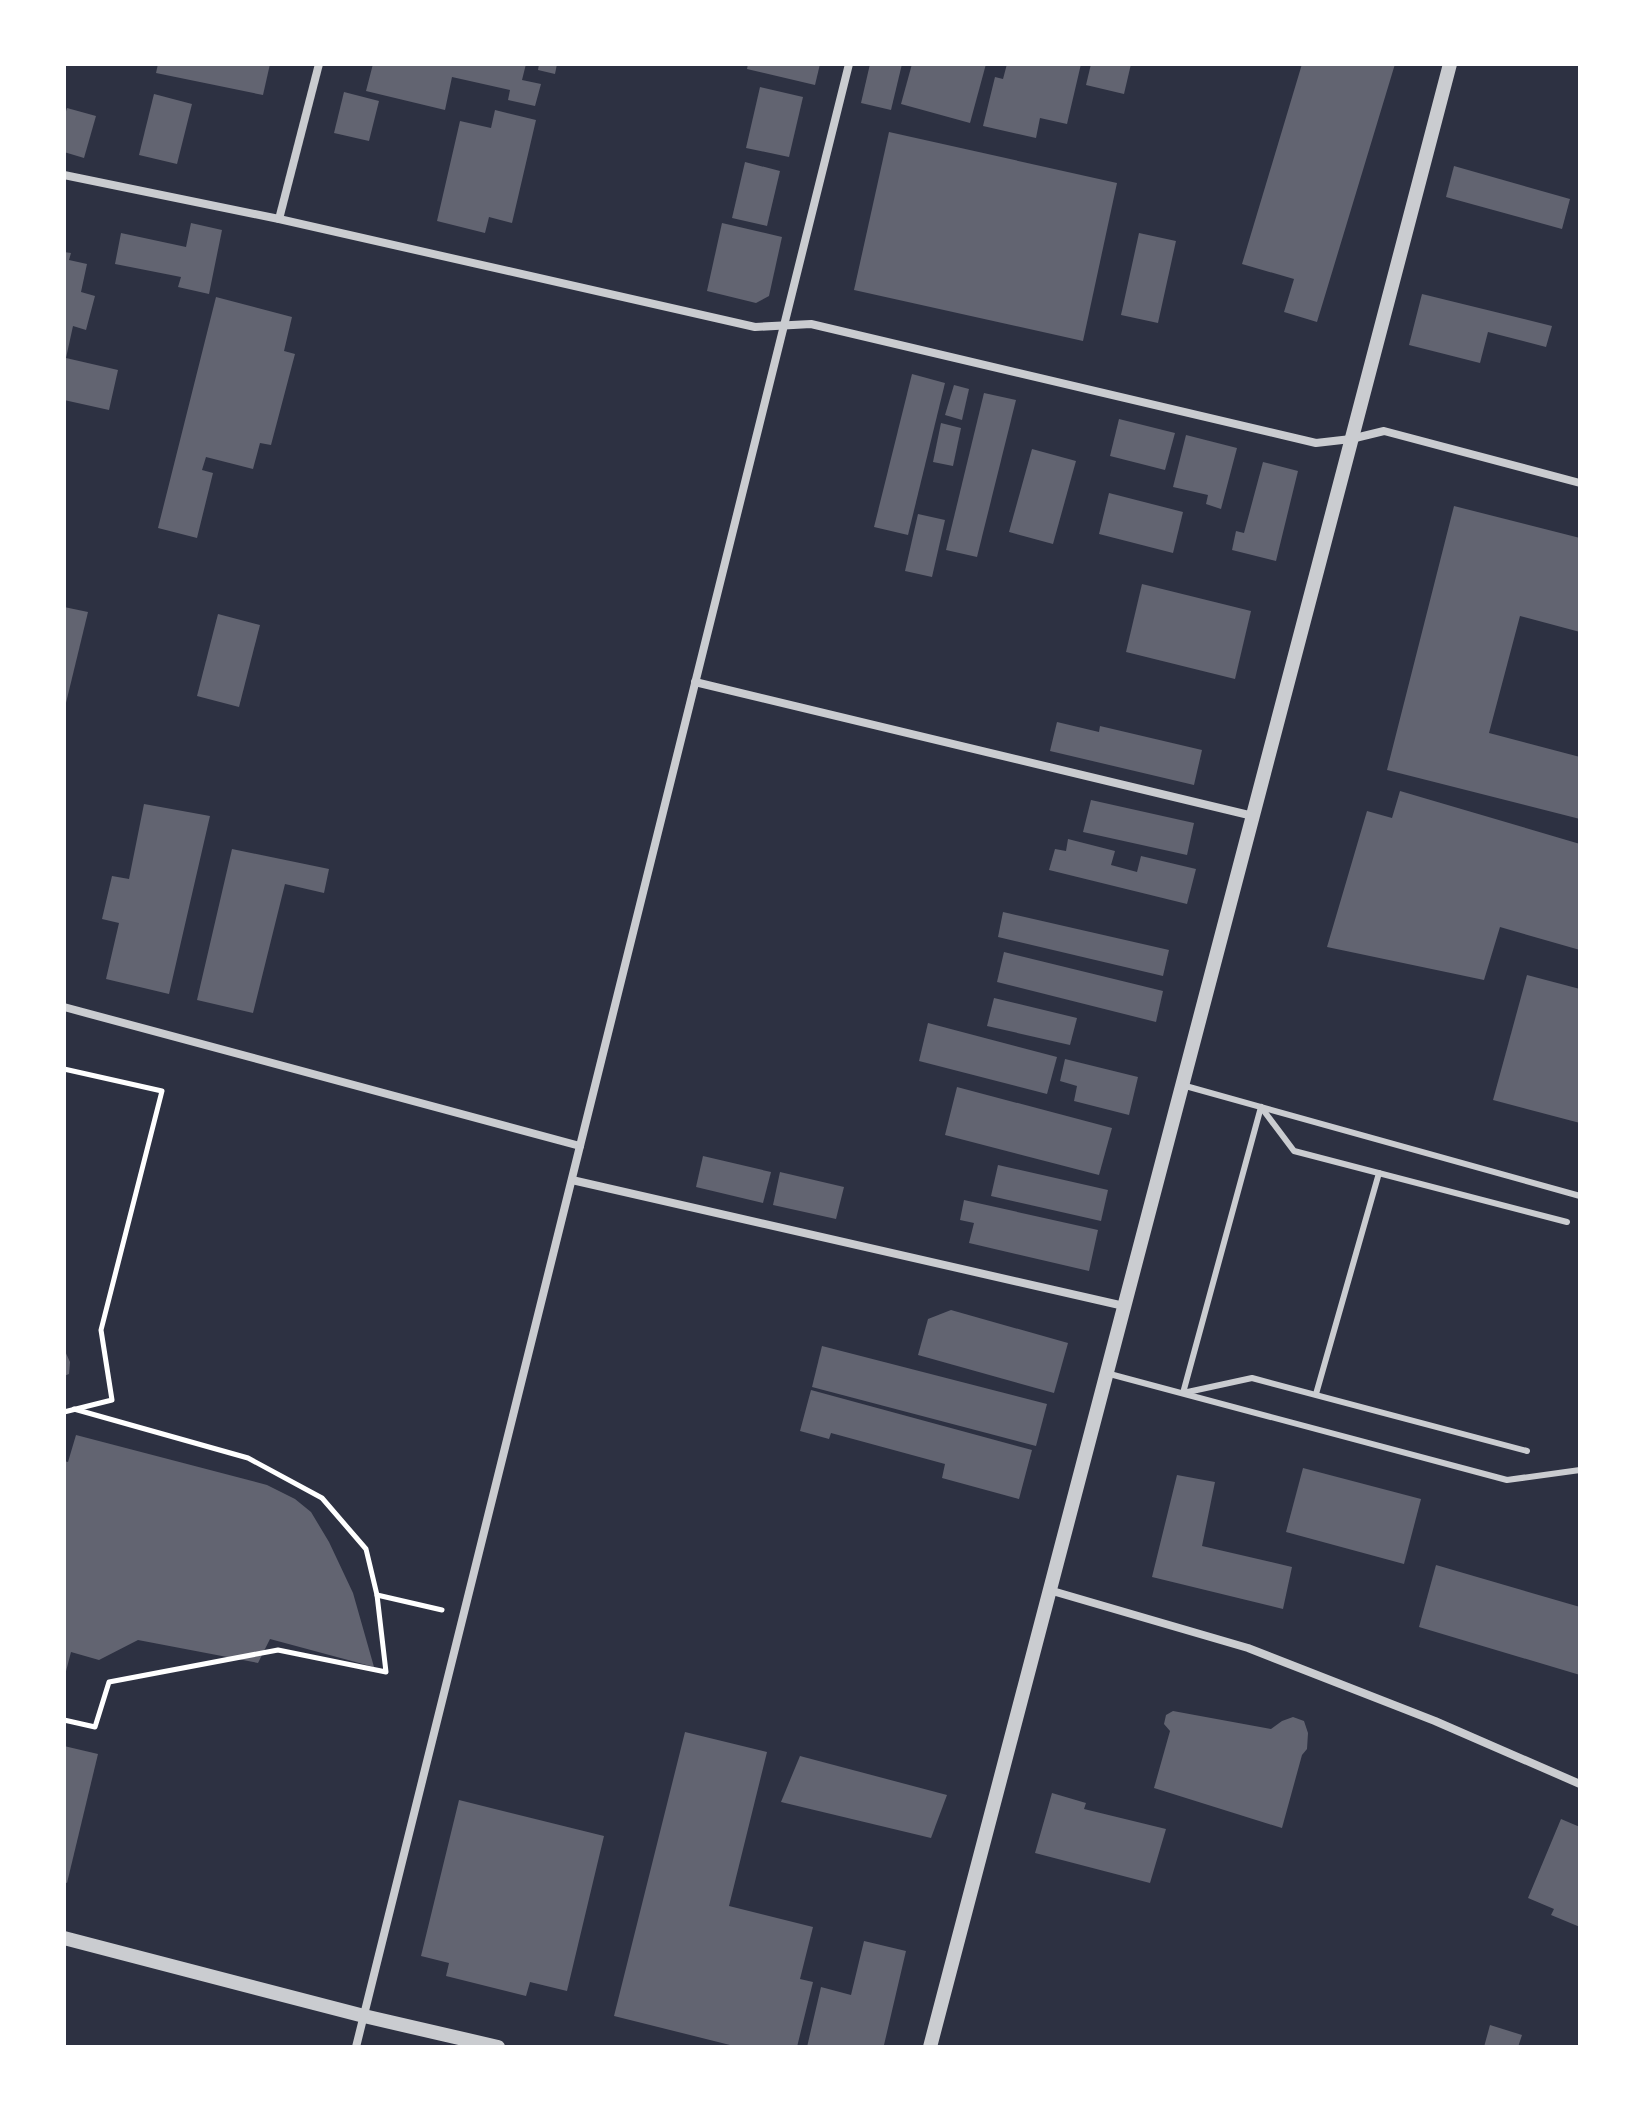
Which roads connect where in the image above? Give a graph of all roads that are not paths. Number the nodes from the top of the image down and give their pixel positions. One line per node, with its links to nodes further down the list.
1 (319, 64): 5 (street)
2 (849, 64): 6 (street)
3 (1450, 64): 7 (street)
4 (64, 175): 5 (street)
5 (279, 219): 6 (street)
6 (784, 325): 7 (street); 9 (street)
7 (1351, 439): 8 (street); 10 (street)
8 (1580, 483)
9 (695, 682): 10 (street); 14 (street)
10 (1253, 816): 12 (street)
11 (64, 1007): 14 (street)
12 (1182, 1085): 13 (lane); 19 (street)
13 (1261, 1107): 15 (lane); 17 (lane); 21 (lane)
14 (580, 1146): 16 (street)
15 (1379, 1173): 18 (lane); 22 (lane)
16 (572, 1180): 19 (street); 28 (street)
17 (1580, 1196)
18 (1567, 1222)
19 (1124, 1306): 20 (street)
20 (1106, 1373): 21 (lane); 25 (street)
21 (1183, 1393): 22 (lane); 24 (lane)
22 (1316, 1394): 23 (lane)
23 (1527, 1451)
24 (1580, 1470)
25 (1049, 1590): 26 (street); 31 (street)
26 (1580, 1784)
27 (64, 1938): 28 (street)
28 (364, 2016): 29 (street); 30 (street)
29 (356, 2047)
30 (498, 2047)
31 (930, 2047)

